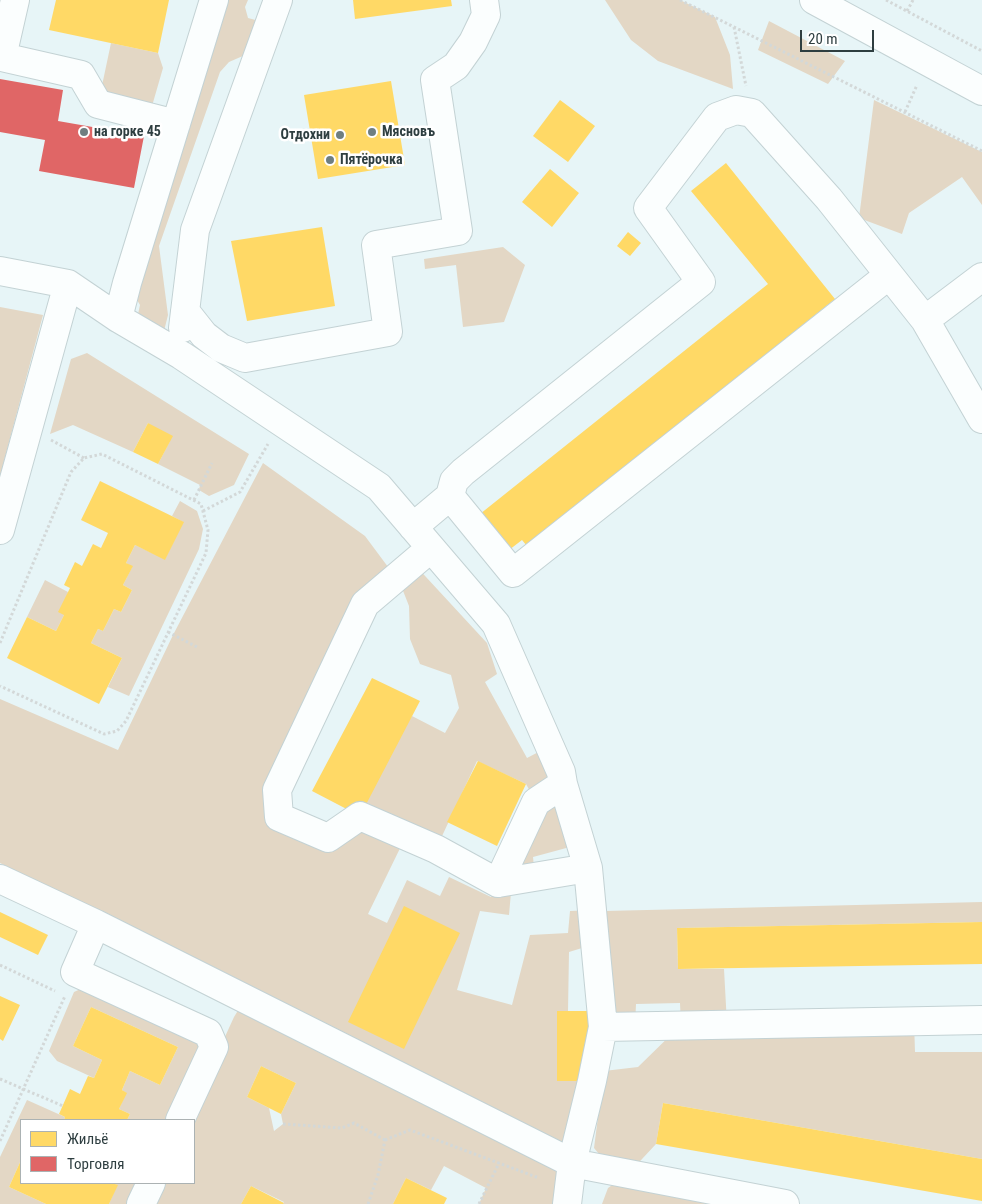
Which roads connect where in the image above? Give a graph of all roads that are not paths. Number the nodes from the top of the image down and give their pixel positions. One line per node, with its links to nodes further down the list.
1 (15, 0): 7 (street)
2 (214, 0): 7 (street)
3 (278, 0): 12 (street)
4 (484, 0): 12 (street)
5 (814, 0): 6 (street)
6 (982, 91)
7 (176, 124): 13 (street)
8 (0, 271): 11 (street)
9 (889, 275): 14 (street); 17 (street); 17 (street)
10 (982, 277): 14 (street)
11 (68, 284): 13 (street); 19 (street)
12 (185, 311): 15 (street)
13 (118, 318): 15 (street)
14 (925, 320): 16 (street)
15 (180, 355): 18 (street)
16 (982, 419)
17 (450, 496): 18 (street)
18 (413, 527): 20 (street)
19 (0, 530)
20 (431, 548): 21 (street); 24 (street)
21 (563, 784): 22 (street); 24 (street)
22 (588, 868): 24 (street); 27 (street)
23 (0, 879): 25 (street)
24 (498, 882)
25 (96, 924): 28 (street); 30 (street)
26 (982, 1020): 27 (street)
27 (603, 1027): 30 (street)
28 (180, 1119)
29 (151, 1184): 31 (street)
30 (569, 1185): 32 (street)
31 (141, 1204)
32 (784, 1204)

